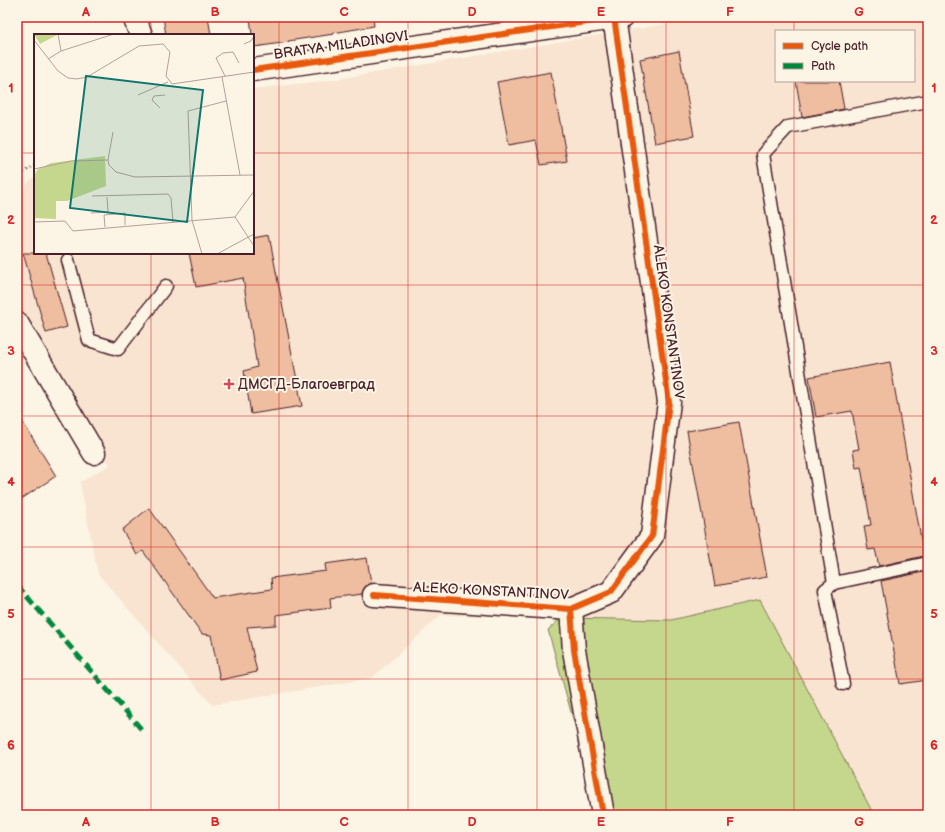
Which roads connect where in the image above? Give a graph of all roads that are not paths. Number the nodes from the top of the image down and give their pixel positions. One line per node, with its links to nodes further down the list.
1 (134, 17): 3 (street)
2 (617, 17): 4 (street, BRATYA MILADINOVI); 13 (street, ALEKO KONSTANTINOV)
3 (141, 34)
4 (254, 70)
5 (928, 101): 11 (lane)
6 (68, 260): 7 (lane)
7 (166, 286)
8 (17, 322): 9 (street)
9 (94, 453)
10 (928, 563): 11 (lane)
11 (834, 583): 14 (lane)
12 (374, 596): 13 (street, ALEKO KONSTANTINOV)
13 (571, 609): 15 (street)
14 (843, 684)
15 (603, 815)

